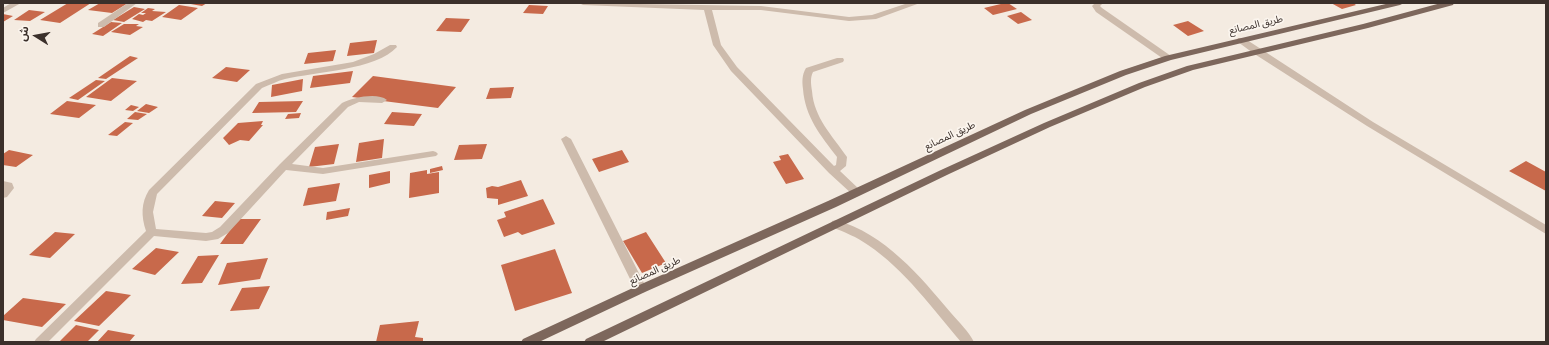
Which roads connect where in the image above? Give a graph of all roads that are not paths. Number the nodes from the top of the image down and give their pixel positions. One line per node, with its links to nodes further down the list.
1 (17, 3): 9 (street)
2 (133, 3): 10 (street)
3 (583, 3): 8 (street)
4 (1099, 3): 14 (street)
5 (1400, 3): 11 (main road, طريق المصانع)
6 (1450, 3): 13 (main road)
7 (913, 4): 8 (street)
8 (707, 8): 20 (street)
9 (3, 11)
10 (101, 24)
11 (1240, 40): 13 (street); 14 (main road, طريق المصانع)
12 (393, 47): 26 (street)
13 (1256, 51): 24 (main road); 25 (street)
14 (1168, 58): 22 (main road, طريق المصانع)
15 (840, 60): 20 (street)
16 (382, 100): 19 (street)
17 (566, 139): 27 (street)
18 (433, 154): 19 (street)
19 (284, 166): 26 (street)
20 (833, 171): 22 (street)
21 (3, 184): 23 (street)
22 (856, 192): 27 (main road, طريق المصانع)
23 (3, 195)
24 (836, 224): 30 (main road); 31 (street)
25 (1546, 230)
26 (152, 232): 28 (street)
27 (641, 289): 29 (main road, طريق المصانع)
28 (40, 342)
29 (527, 342)
30 (590, 342)
31 (968, 342)

